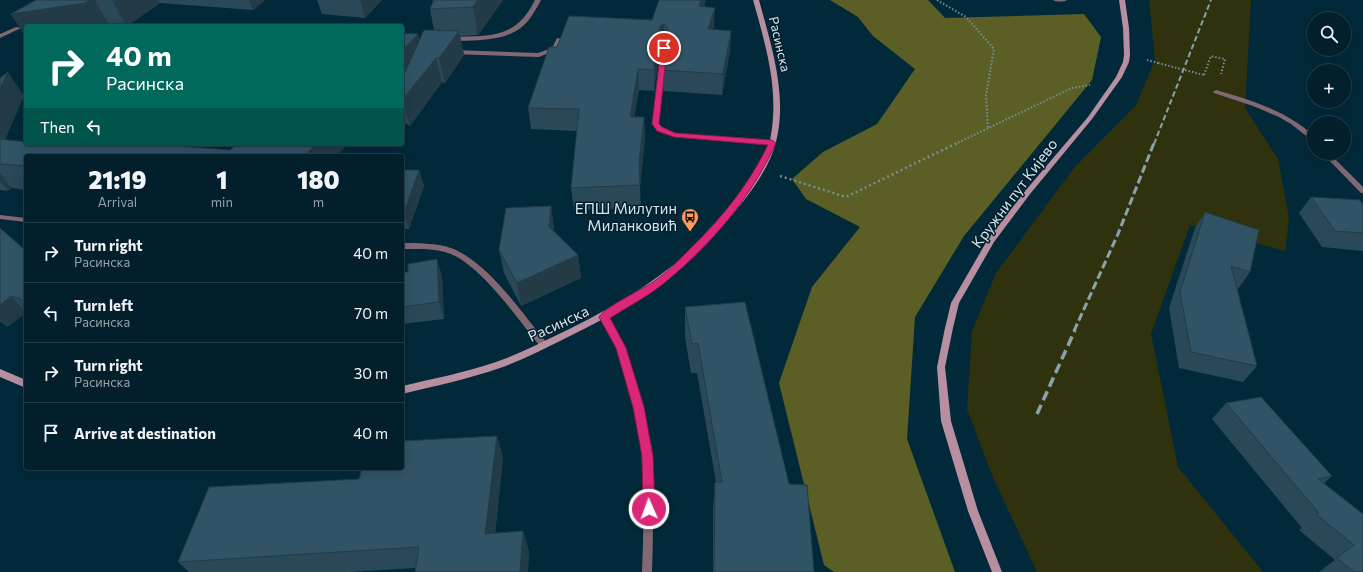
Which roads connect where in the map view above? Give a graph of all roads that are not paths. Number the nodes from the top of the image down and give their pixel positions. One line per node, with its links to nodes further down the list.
1 (538, 0): 9 (street)
2 (756, 0): 14 (main road, Расинска)
3 (1056, 0): 4 (street)
4 (1064, 0)
5 (1122, 0): 28 (main road, Кружни пут Кијево)
6 (23, 24): 7 (street)
7 (0, 36)
8 (559, 39): 11 (street)
9 (444, 40)
10 (664, 48): 14 (street)
11 (449, 52)
12 (1216, 92): 13 (street)
13 (1307, 132)
14 (772, 143): 22 (main road, Расинска)
15 (258, 146): 16 (street)
16 (250, 154)
17 (1332, 160): 18 (street)
18 (1363, 191)
19 (0, 218): 20 (street)
20 (24, 220)
21 (404, 246): 23 (street)
22 (604, 317): 23 (main road, Расинска); 27 (street)
23 (544, 345): 26 (main road, Расинска)
24 (0, 373): 25 (main road)
25 (24, 383)
26 (404, 389)
27 (646, 572)
28 (997, 572)

